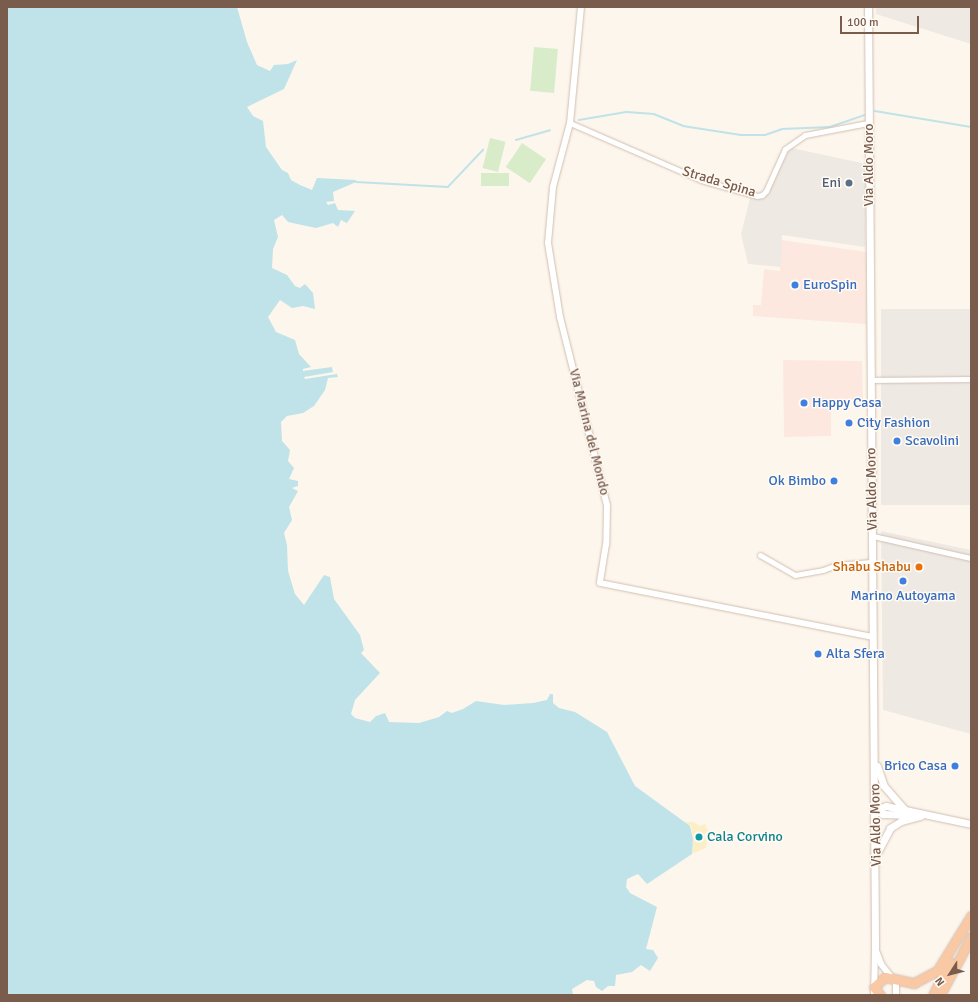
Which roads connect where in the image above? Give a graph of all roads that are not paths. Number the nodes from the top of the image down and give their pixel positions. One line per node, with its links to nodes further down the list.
1 (581, 7): 4 (street, Via Marina del Mondo)
2 (868, 7): 3 (main road, Via Aldo Moro)
3 (868, 122): 4 (street, Strada Spina); 6 (main road, Via Aldo Moro)
4 (570, 123): 11 (street, Via Marina del Mondo)
5 (971, 379): 6 (street)
6 (870, 380): 7 (main road, Via Aldo Moro)
7 (873, 536): 9 (street); 10 (main road, Via Aldo Moro)
8 (760, 555): 10 (street)
9 (971, 558)
10 (871, 562): 11 (main road, Via Aldo Moro)
11 (872, 637): 12 (main road, Via Aldo Moro)
12 (874, 754): 13 (main road, Via Aldo Moro); 14 (main road)
13 (875, 810): 14 (main road); 15 (main road); 18 (main road, Via Aldo Moro)
14 (905, 810): 16 (main road)
15 (914, 815): 16 (main road); 18 (main road)
16 (930, 816): 17 (main road)
17 (971, 824)
18 (876, 855): 23 (main road, Via Aldo Moro)
19 (971, 916): 24 (highway)
20 (971, 924): 28 (highway)
21 (971, 937): 29 (highway)
22 (971, 946): 30 (highway)
23 (875, 948): 24 (street); 25 (street)
24 (894, 979): 25 (highway); 27 (street)
25 (874, 991): 26 (highway)
26 (880, 995)
27 (896, 995)
28 (933, 995)
29 (940, 995)
30 (945, 995)

